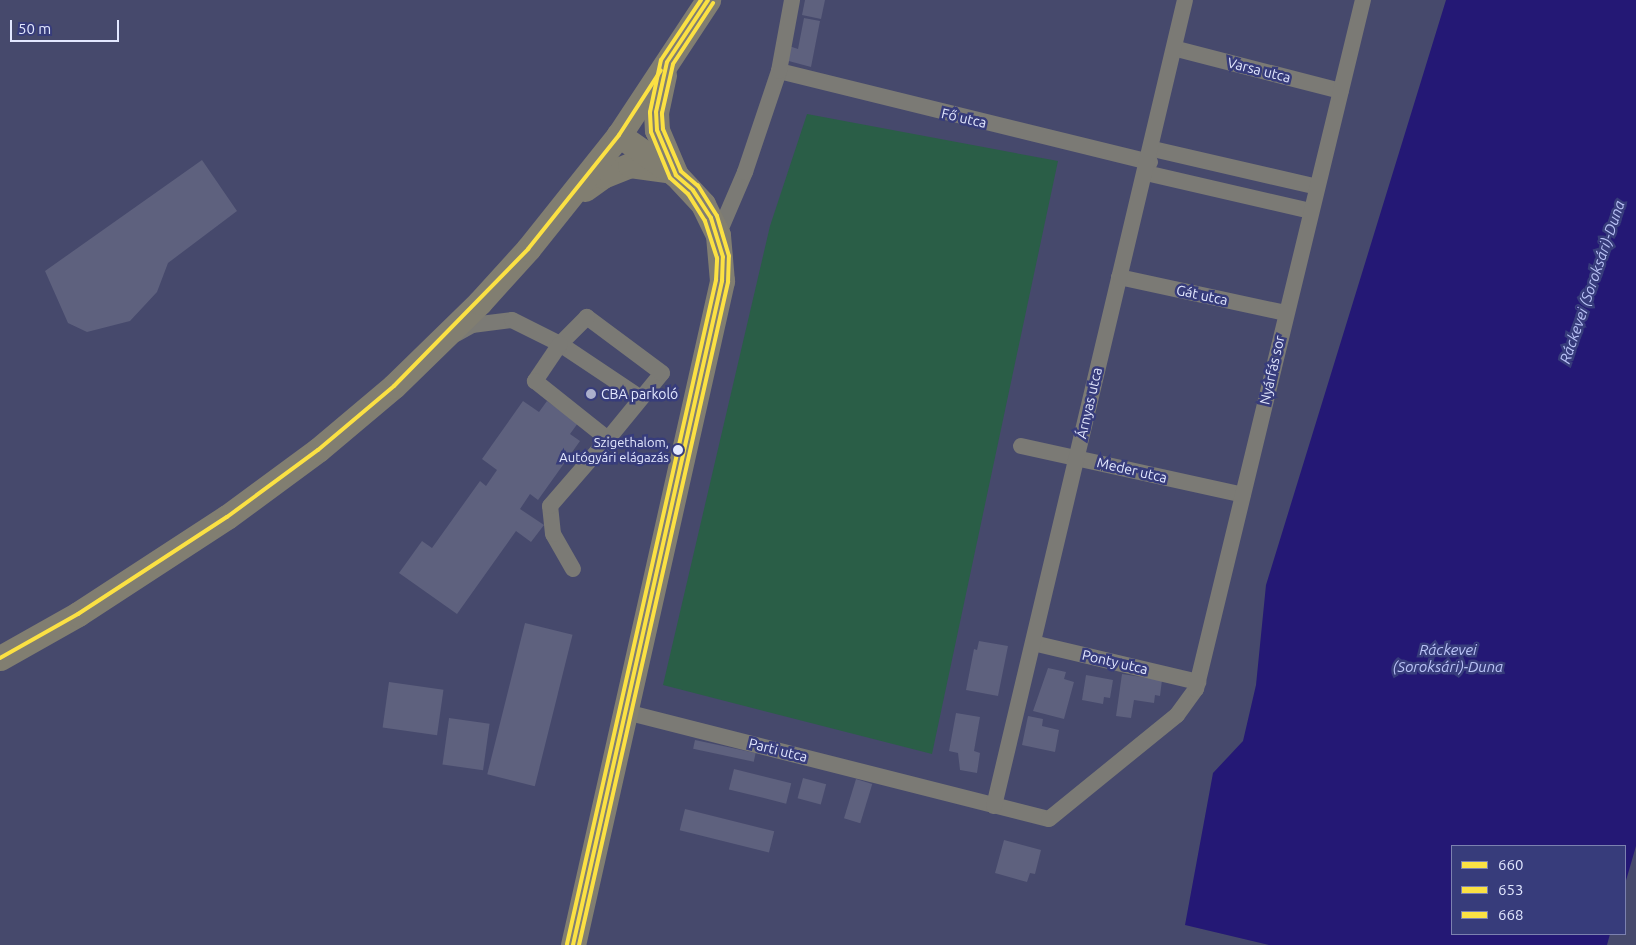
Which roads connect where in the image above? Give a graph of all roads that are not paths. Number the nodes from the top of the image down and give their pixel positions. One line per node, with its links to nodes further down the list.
1 (708, 0): 6 (main road)
2 (792, 0): 7 (street)
3 (1186, 0): 5 (street, Árnyas utca)
4 (1363, 0): 8 (street, Nyárfás sor)
5 (1176, 49): 8 (street, Varsa utca); 10 (street, Árnyas utca)
6 (667, 62): 9 (main road); 11 (main road)
7 (779, 71): 10 (street, Fő utca); 15 (street)
8 (1341, 91): 12 (street, Nyárfás sor)
9 (619, 135): 11 (main road); 13 (main road)
10 (1150, 161): 12 (street, Fő utca); 14 (street, Fő utca); 16 (street, Árnyas utca)
11 (676, 175): 13 (main road); 15 (main road)
12 (1317, 187): 14 (street, Nyárfás sor)
13 (563, 206): 19 (main road)
14 (1311, 211): 17 (street, Nyárfás sor)
15 (718, 235): 29 (main road)
16 (1118, 277): 17 (street, Gát utca); 23 (street, Árnyas utca)
17 (1286, 313): 24 (street, Nyárfás sor)
18 (560, 344): 19 (street); 20 (street); 20 (street); 21 (street)
19 (428, 350): 27 (main road)
20 (641, 398): 21 (street)
21 (608, 439): 25 (street)
22 (1021, 446): 23 (street, Meder utca)
23 (1077, 458): 24 (street, Meder utca); 26 (street, Árnyas utca)
24 (1243, 495): 28 (street, Nyárfás sor)
25 (573, 569)
26 (1033, 643): 28 (street, Ponty utca); 30 (street, Árnyas utca)
27 (0, 658)
28 (1198, 682): 30 (street, Nyárfás sor)
29 (622, 711): 30 (street, Parti utca); 31 (main road)
30 (994, 806)
31 (573, 945)

